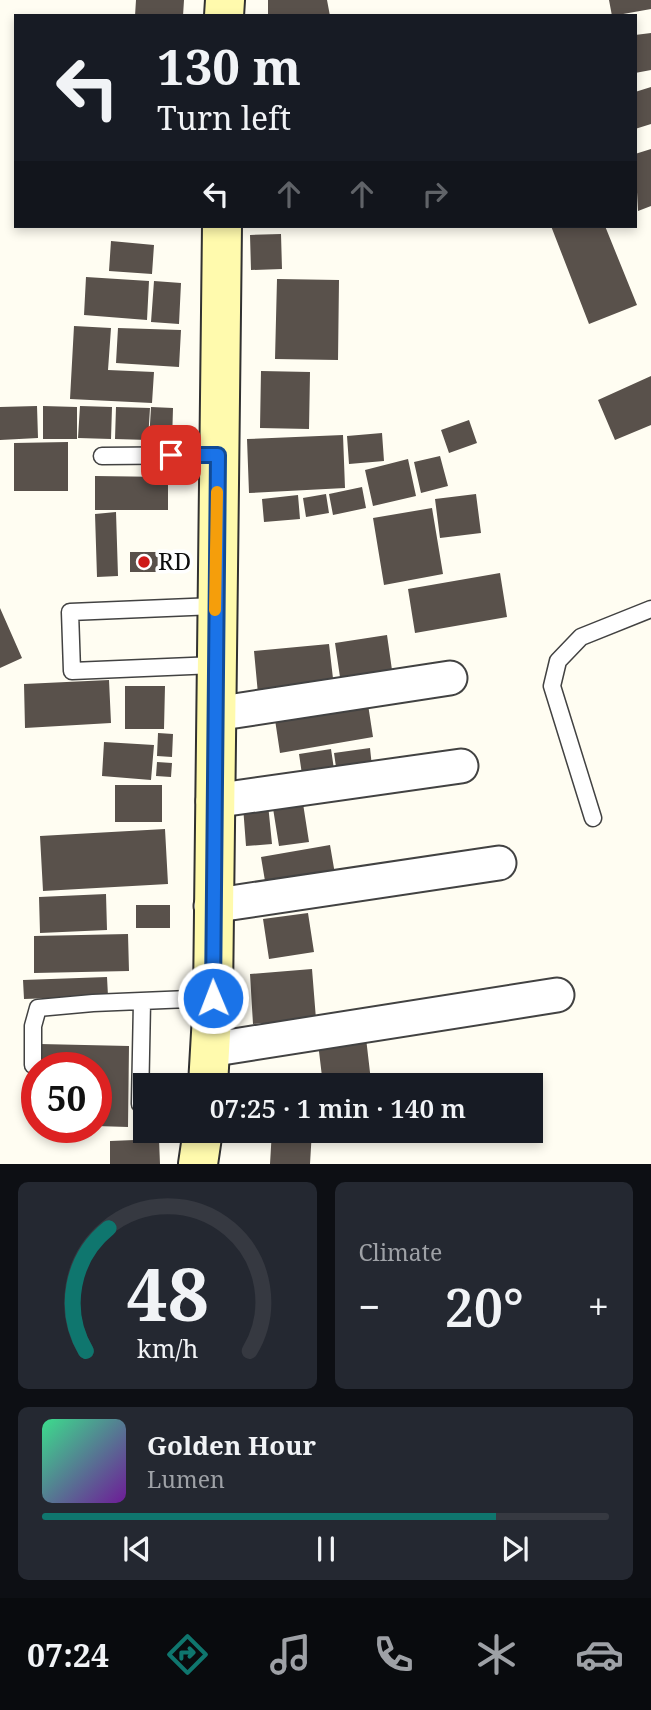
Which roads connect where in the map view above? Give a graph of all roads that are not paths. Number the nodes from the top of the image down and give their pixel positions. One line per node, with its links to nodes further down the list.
1 (222, 228): 2 (main road)
2 (218, 455): 3 (lane); 4 (main road)
3 (102, 456)
4 (215, 606): 6 (main road); 6 (lane)
5 (651, 609): 11 (lane)
6 (215, 665): 8 (main road)
7 (450, 678): 8 (street)
8 (215, 714): 10 (main road)
9 (461, 766): 10 (street)
10 (213, 801): 13 (main road)
11 (593, 818)
12 (499, 863): 13 (street)
13 (211, 906): 15 (main road)
14 (557, 995): 18 (street)
15 (213, 998): 16 (lane); 18 (main road)
16 (142, 1002): 17 (lane); 19 (lane)
17 (33, 1052)
18 (209, 1068)
19 (140, 1073)
20 (200, 1143): 21 (main road)
21 (198, 1164)

